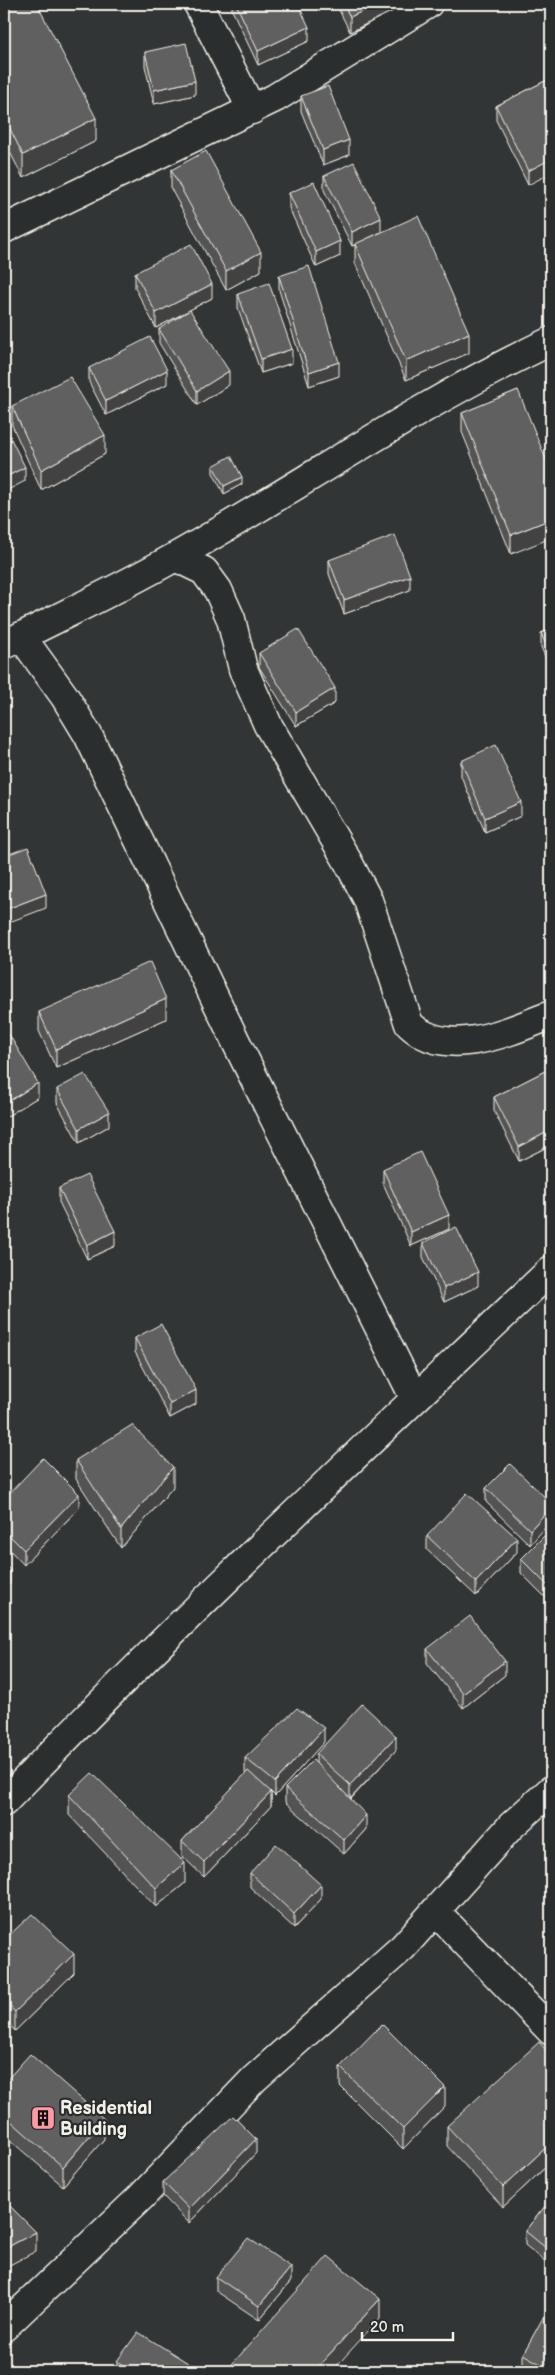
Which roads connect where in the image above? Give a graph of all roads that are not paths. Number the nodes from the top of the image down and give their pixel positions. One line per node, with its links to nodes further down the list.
1 (198, 4): 3 (street)
2 (428, 4): 3 (street)
3 (252, 110): 4 (street)
4 (4, 229)
5 (551, 341): 6 (street)
6 (175, 557): 7 (street); 8 (street)
7 (10, 640): 10 (street)
8 (551, 1015)
9 (551, 1270): 10 (street)
10 (415, 1398): 12 (street)
11 (551, 1790): 13 (street)
12 (4, 1802)
13 (435, 1911): 14 (street); 15 (street)
14 (551, 2031)
15 (4, 2327)

